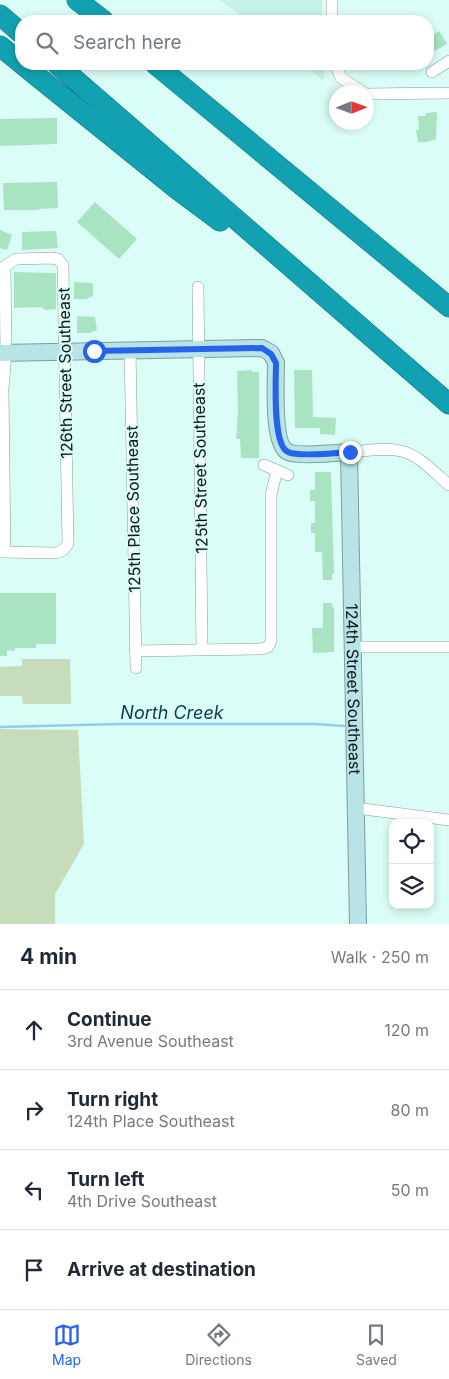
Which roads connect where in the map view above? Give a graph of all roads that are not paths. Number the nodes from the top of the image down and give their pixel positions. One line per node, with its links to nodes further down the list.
1 (77, 0): 5 (highway)
2 (93, 0): 6 (highway)
3 (332, 0): 7 (street)
4 (0, 14): 8 (highway)
5 (97, 15)
6 (102, 15)
7 (332, 15)
8 (15, 28)
9 (0, 46): 10 (highway)
10 (15, 58)
11 (449, 61): 16 (street)
12 (31, 70): 21 (highway)
13 (64, 70): 21 (highway)
14 (162, 70): 22 (highway)
15 (338, 70): 17 (street)
16 (432, 72)
17 (352, 85)
18 (449, 93): 19 (street)
19 (374, 94)
20 (198, 287): 23 (street, 125th Street Southeast)
21 (333, 303): 27 (highway)
22 (449, 307)
23 (198, 349): 24 (street); 28 (street); 36 (street, 125th Street Southeast)
24 (130, 350): 25 (street); 37 (street, 125th Place Southeast)
25 (65, 352): 26 (street); 26 (street, 126th Street Southeast); 33 (street, 126th Street Southeast)
26 (3, 353): 33 (street)
27 (449, 404)
28 (350, 452): 32 (street); 34 (street, 124th Street Southeast)
29 (264, 465): 30 (street)
30 (277, 470): 31 (street); 36 (street)
31 (288, 475)
32 (449, 485)
33 (3, 552)
34 (353, 647): 35 (street); 39 (street, 124th Street Southeast)
35 (449, 647)
36 (202, 650): 37 (street)
37 (136, 651): 38 (street, 125th Place Southeast)
38 (136, 668)
39 (356, 808): 40 (street); 41 (street, 124th Street Southeast)
40 (449, 820)
41 (358, 924)

